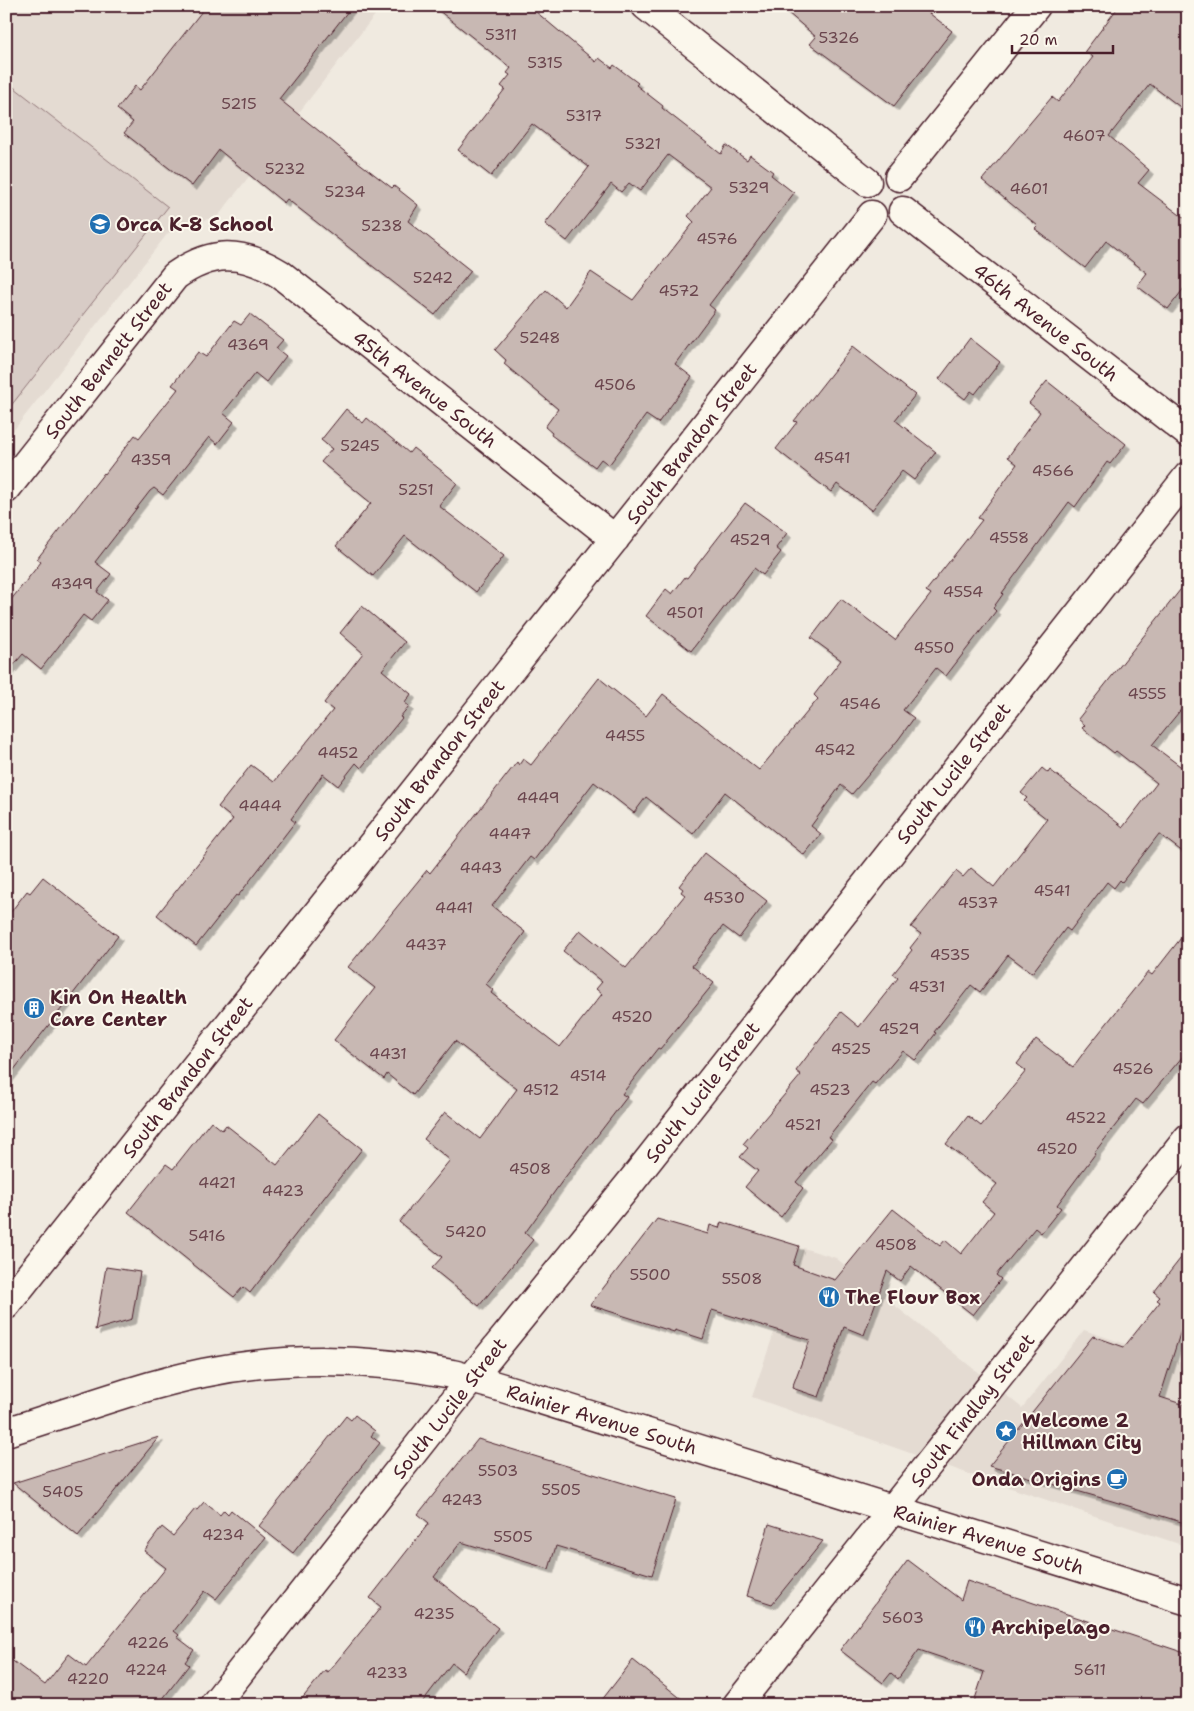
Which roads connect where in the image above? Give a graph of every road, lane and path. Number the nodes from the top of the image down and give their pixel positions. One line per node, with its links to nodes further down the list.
1 (646, 6): 4 (street)
2 (1036, 6): 3 (street)
3 (899, 177): 4 (street); 5 (street)
4 (867, 182): 6 (street)
5 (903, 211): 6 (street); 8 (street, 46th Avenue South)
6 (872, 215): 11 (street, South Brandon Street)
7 (226, 256): 10 (street, South Bennett Street); 11 (street, 45th Avenue South)
8 (1188, 433)
9 (1188, 476): 14 (street, South Lucile Street)
10 (6, 489)
11 (615, 539): 13 (street, South Brandon Street)
12 (1188, 1138): 16 (street, South Findlay Street)
13 (6, 1305)
14 (471, 1380): 15 (street, Rainier Avenue South); 16 (street, Rainier Avenue South); 18 (street, South Lucile Street)
15 (6, 1432)
16 (893, 1509): 17 (street, Rainier Avenue South); 19 (street, South Findlay Street)
17 (1188, 1601)
18 (214, 1705)
19 (737, 1705)

